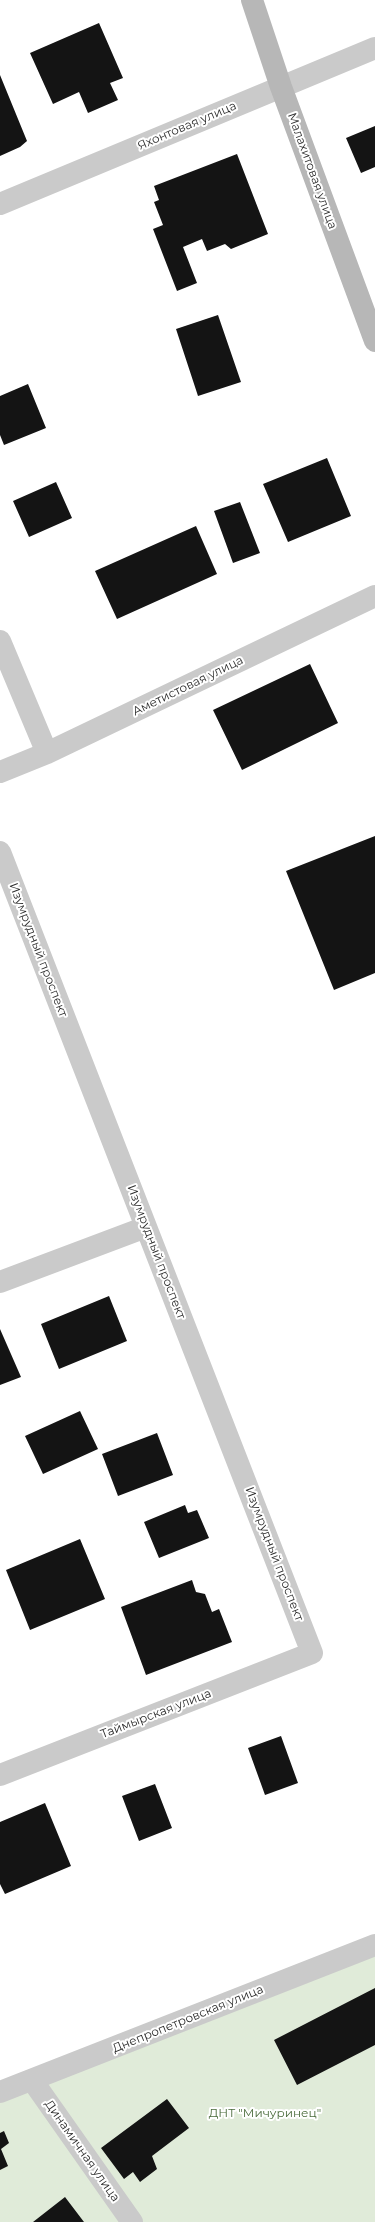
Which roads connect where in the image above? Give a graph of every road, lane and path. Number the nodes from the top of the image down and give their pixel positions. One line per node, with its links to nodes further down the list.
1 (252, 0): 3 (street, Малахитовая улица)
2 (375, 48): 3 (street, Яхонтовая улица)
3 (281, 87): 4 (street, Яхонтовая улица); 5 (street, Малахитовая улица)
4 (0, 204)
5 (375, 341)
6 (375, 596): 8 (street, Аметистовая улица)
7 (0, 641): 8 (street)
8 (47, 753): 9 (street, Аметистовая улица)
9 (0, 772)
10 (0, 852): 11 (street, Изумрудный проспект)
11 (146, 1226): 12 (street); 13 (street, Изумрудный проспект)
12 (0, 1282)
13 (312, 1653): 14 (street, Таймырская улица)
14 (0, 1775)
15 (375, 1945): 16 (street, Днепропетровская улица)
16 (32, 2080): 17 (street, Днепропетровская улица); 18 (street, Динамичная улица)
17 (0, 2092)
18 (132, 2222)

